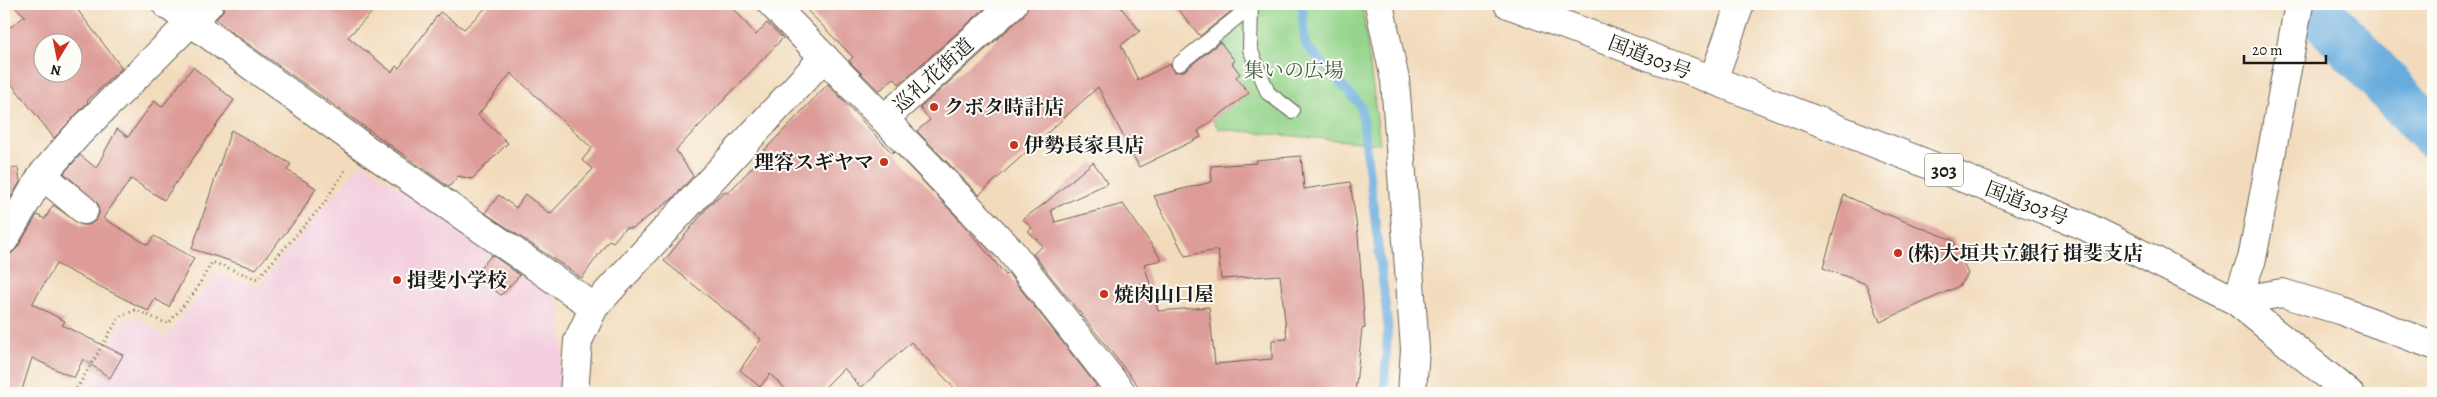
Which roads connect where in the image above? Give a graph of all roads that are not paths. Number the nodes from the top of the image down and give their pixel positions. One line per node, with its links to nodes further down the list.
1 (166, 4): 9 (main road)
2 (772, 4): 10 (main road, 巡礼花街道)
3 (1013, 4): 14 (main road, 巡礼花街道)
4 (1379, 4): 23 (main road)
5 (1508, 4): 12 (main road, 国道303号 / 303)
6 (1740, 4): 12 (main road)
7 (2299, 4): 18 (main road)
8 (1251, 5): 11 (lane); 13 (lane)
9 (199, 13): 15 (main road); 19 (main road)
10 (824, 57): 14 (main road, 巡礼花街道); 19 (main road)
11 (1179, 64)
12 (1713, 80): 18 (main road, 国道303号 / 303)
13 (1292, 110)
14 (884, 119): 22 (main road)
15 (42, 175): 16 (main road); 17 (main road)
16 (84, 210)
17 (4, 240)
18 (2236, 301): 20 (main road); 24 (main road, 国道303号 / 303)
19 (594, 307): 21 (main road)
20 (2433, 345)
21 (574, 393)
22 (1122, 393)
23 (1412, 393)
24 (2348, 393)

